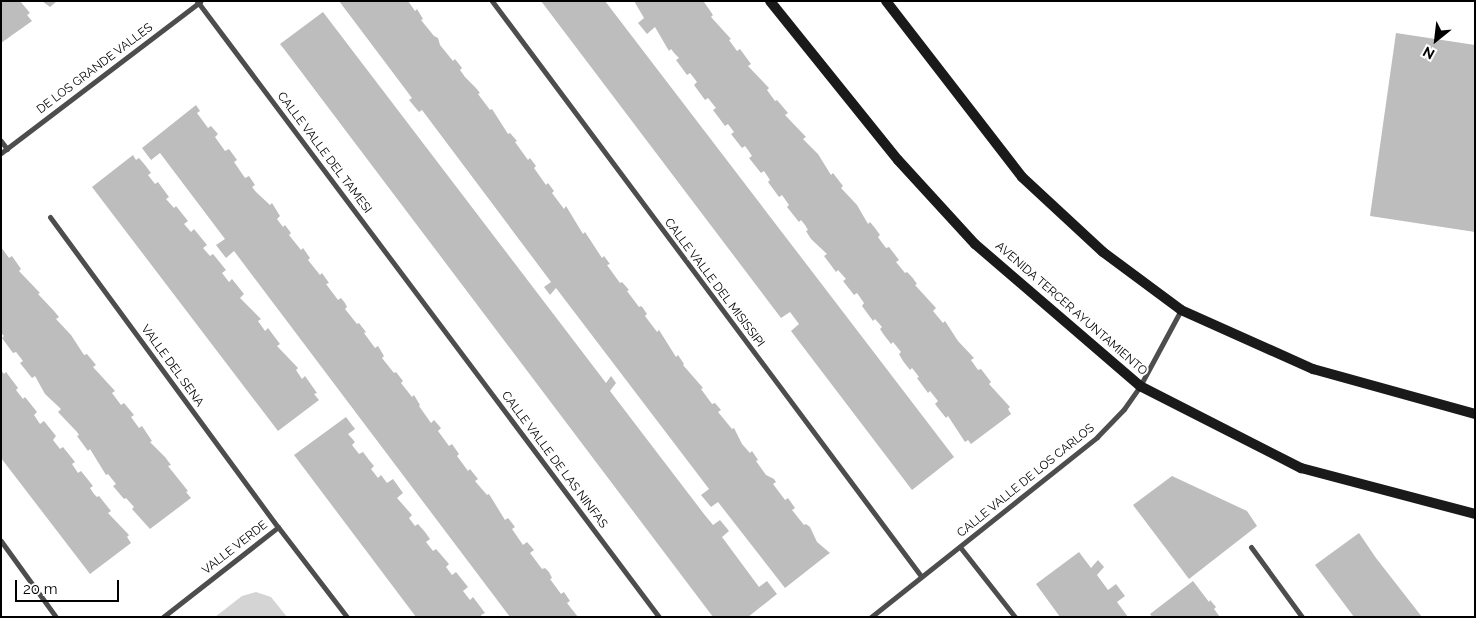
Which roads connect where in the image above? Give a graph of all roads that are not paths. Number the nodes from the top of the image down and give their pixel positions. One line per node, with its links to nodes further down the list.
1 (492, 1): 18 (street, CALLE VALLE DEL MISISSIPI)
2 (770, 1): 11 (main road, AVENIDA TERCER AYUNTAMIENTO)
3 (886, 1): 9 (main road)
4 (198, 2): 6 (street, DE LOS GRANDE VALLES); 10 (street, CALLE VALLE DEL TAMESI)
5 (1, 141): 6 (street)
6 (7, 149): 7 (street, DE LOS GRANDE VALLES)
7 (1, 153)
8 (50, 217): 14 (street, VALLE DEL SENA)
9 (1181, 310): 11 (street, CALLE VALLE DE LOS CARLOS); 12 (main road)
10 (433, 314): 22 (street, CALLE VALLE DE LAS NINFAS)
11 (1140, 386): 13 (main road, AVENIDA TERCER AYUNTAMIENTO); 16 (street, CALLE VALLE DE LOS CARLOS)
12 (1475, 414)
13 (1475, 514)
14 (278, 527): 20 (street, VALLE VERDE); 21 (street, VALLE VERDE)
15 (1, 541): 19 (street)
16 (960, 547): 18 (street, CALLE VALLE DE LOS CARLOS); 24 (street)
17 (1251, 547): 25 (street)
18 (921, 576): 23 (street, CALLE VALLE DE LOS CARLOS)
19 (56, 617)
20 (163, 617)
21 (347, 617)
22 (658, 617)
23 (871, 617)
24 (1015, 617)
25 (1302, 617)

